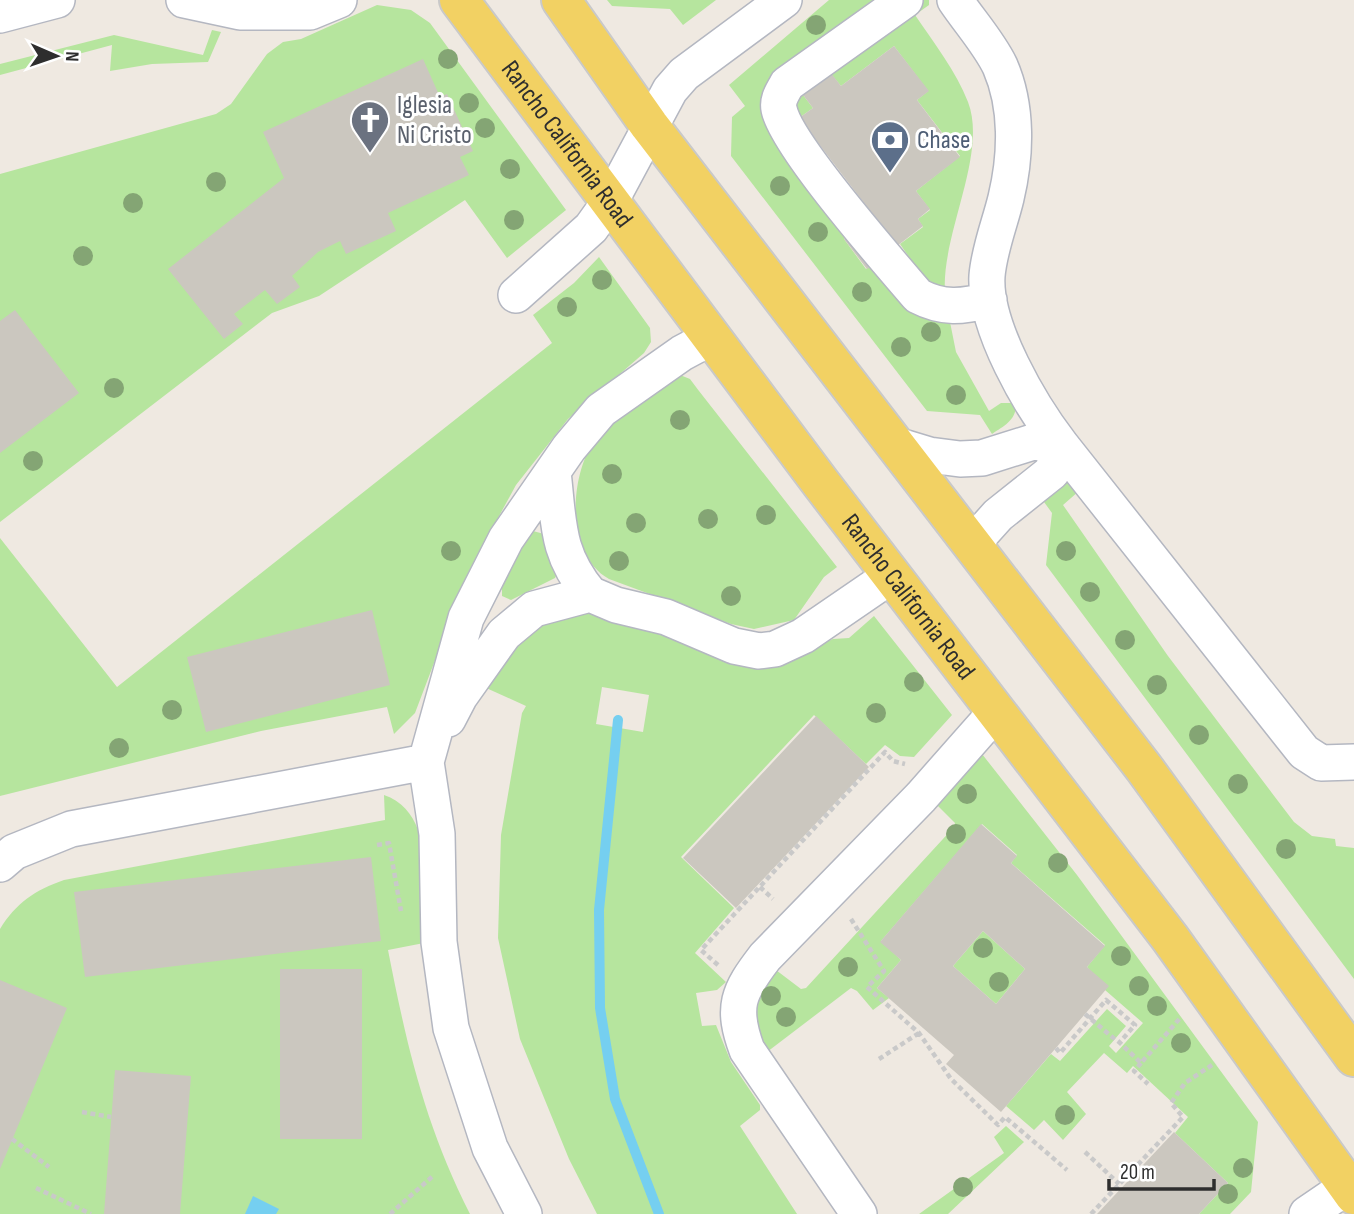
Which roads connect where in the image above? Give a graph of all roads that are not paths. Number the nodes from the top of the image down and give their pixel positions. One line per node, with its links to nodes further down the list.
1 (57, 0): 9 (street)
2 (184, 0): 3 (street)
3 (338, 0)
4 (459, 0): 11 (main road, Rancho California Road)
5 (561, 0): 10 (main road)
6 (784, 0): 10 (street)
7 (905, 0): 13 (street)
8 (955, 0): 13 (street)
9 (0, 16)
10 (649, 125): 11 (street); 15 (main road)
11 (611, 200): 12 (street); 14 (main road, Rancho California Road)
12 (516, 295)
13 (989, 300): 16 (street)
14 (712, 337): 17 (street); 19 (main road, Rancho California Road)
15 (896, 445): 16 (street); 18 (main road)
16 (1061, 445): 18 (street); 23 (street)
17 (553, 472): 20 (street); 22 (street)
18 (977, 551): 25 (main road)
19 (892, 575): 20 (street); 21 (main road, Rancho California Road)
20 (590, 594): 22 (street)
21 (996, 712): 26 (main road, Rancho California Road); 28 (street)
22 (426, 762): 24 (street); 27 (street)
23 (1354, 762)
24 (0, 864)
25 (1354, 1057)
26 (1352, 1188): 29 (street)
27 (524, 1214)
28 (859, 1214)
29 (1307, 1214)

